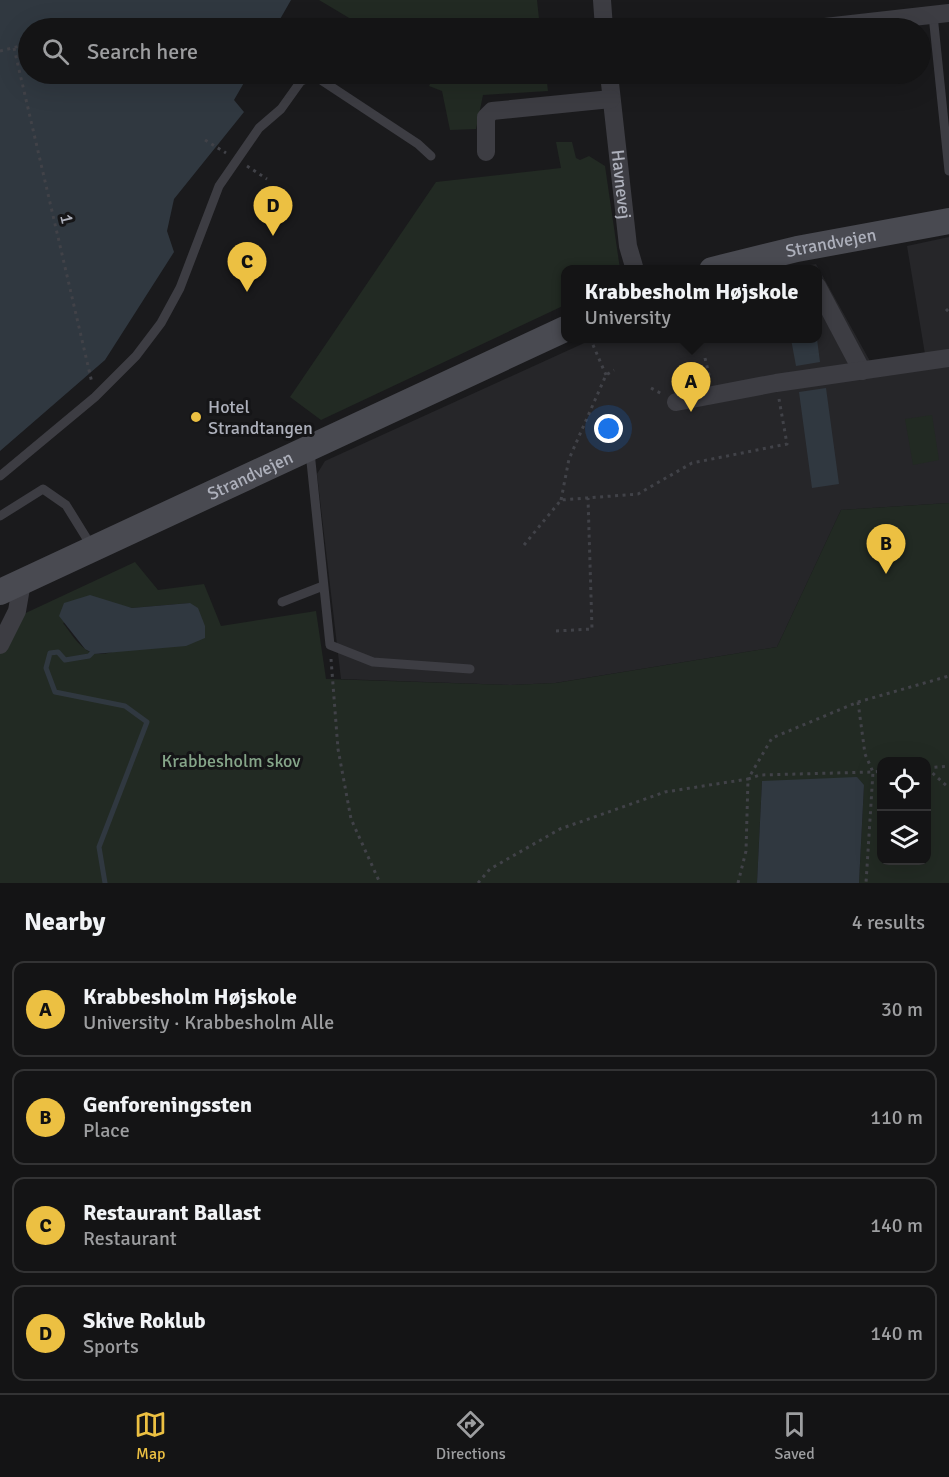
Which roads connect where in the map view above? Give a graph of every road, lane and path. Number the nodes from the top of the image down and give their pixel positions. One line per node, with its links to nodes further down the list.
1 (602, 0): 3 (street)
2 (941, 14): 4 (street); 16 (lane)
3 (603, 18)
4 (905, 18)
5 (18, 47): 6 (path)
6 (14, 48): 7 (path); 8 (path, 1)
7 (0, 51)
8 (18, 65)
9 (22, 84): 28 (path, 1)
10 (299, 84): 28 (lane)
11 (327, 84): 15 (lane)
12 (610, 84): 13 (street, Havnevej)
13 (611, 99): 14 (street); 18 (street, Havnevej)
14 (486, 152)
15 (431, 156)
16 (949, 171)
17 (949, 221): 19 (street, Strandvejen)
18 (633, 265)
19 (732, 265)
20 (822, 295): 25 (street)
21 (561, 331): 30 (street, Strandvejen)
22 (592, 343): 26 (path)
23 (949, 358): 25 (street)
24 (614, 370): 26 (path)
25 (862, 370): 27 (street)
26 (606, 375): 33 (path)
27 (776, 382): 29 (street); 32 (path)
28 (95, 397): 31 (lane)
29 (676, 402)
30 (309, 449): 36 (street, Strandvejen); 37 (lane)
31 (0, 476)
32 (588, 498): 33 (path); 40 (path)
33 (561, 500): 35 (path)
34 (0, 516): 36 (lane)
35 (524, 545)
36 (93, 549): 38 (street, Strandvejen)
37 (323, 586): 39 (lane); 42 (lane)
38 (11, 587): 41 (street)
39 (282, 603)
40 (556, 630)
41 (0, 645)
42 (330, 645): 43 (lane); 53 (path)
43 (470, 669)
44 (949, 676): 45 (path)
45 (858, 702): 48 (path); 51 (path)
46 (949, 766): 47 (path)
47 (931, 768)
48 (873, 772): 49 (path); 51 (path); 56 (path)
49 (877, 772)
50 (931, 772): 52 (path)
51 (748, 779): 54 (path); 55 (path)
52 (949, 788)
53 (380, 883)
54 (478, 883)
55 (738, 883)
56 (866, 883)

